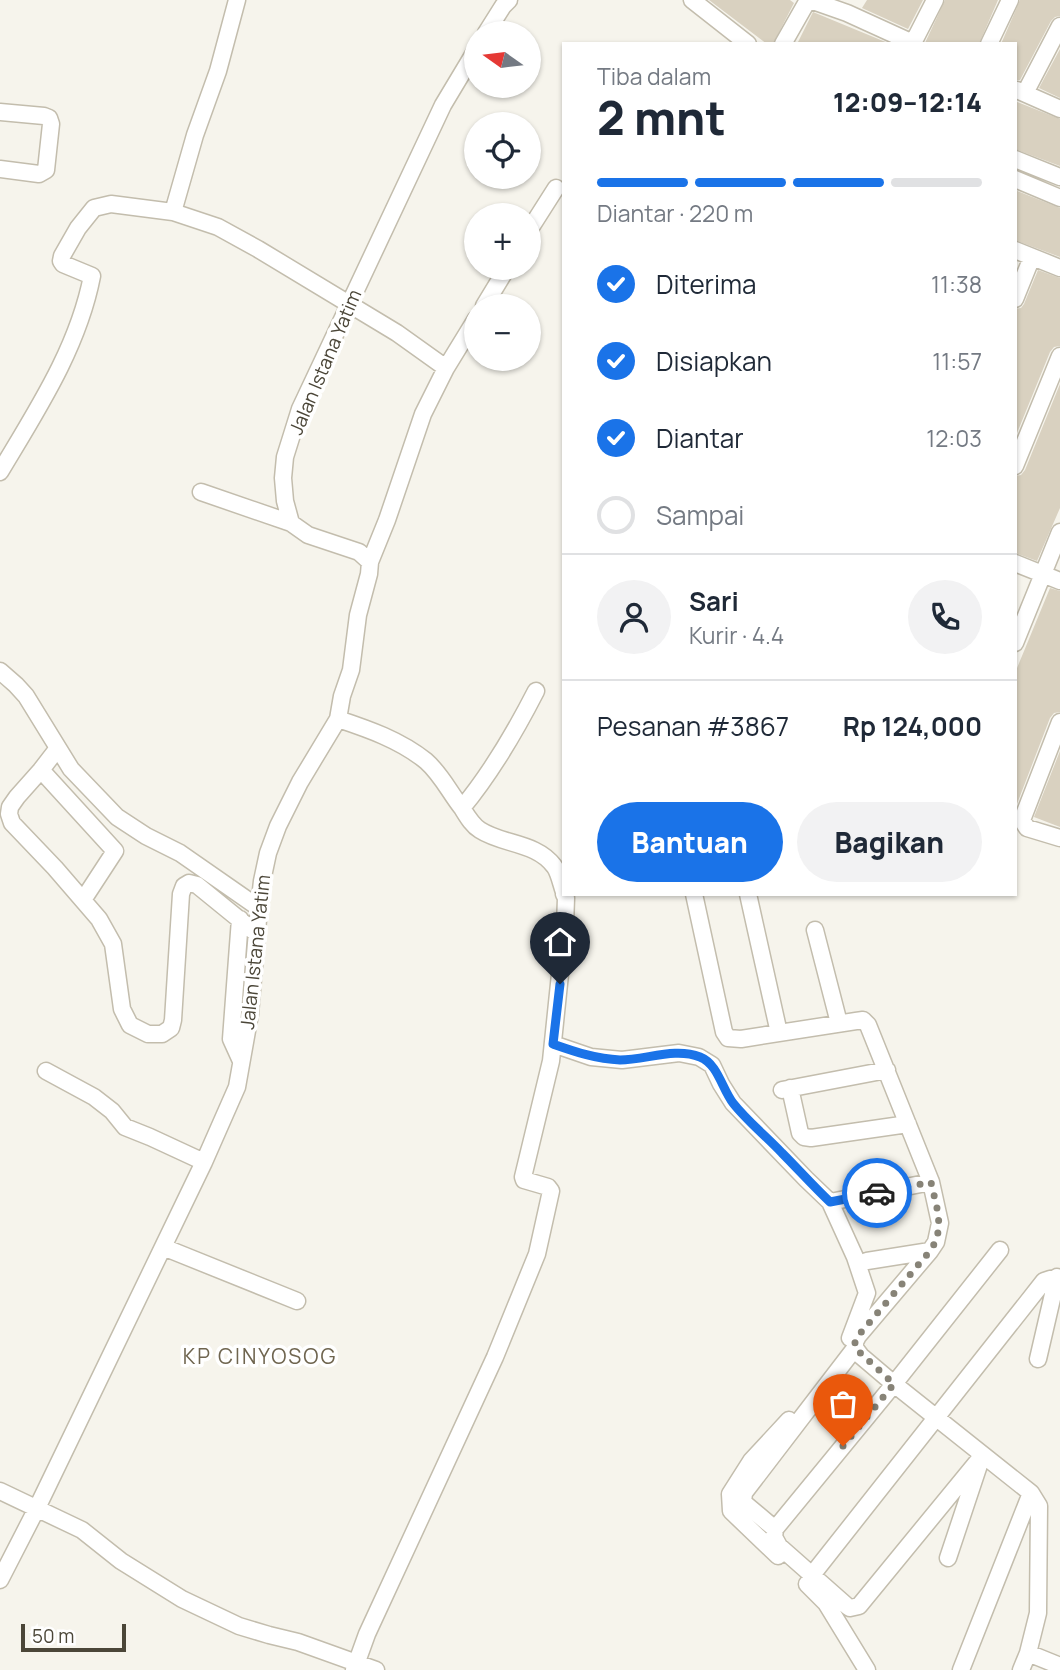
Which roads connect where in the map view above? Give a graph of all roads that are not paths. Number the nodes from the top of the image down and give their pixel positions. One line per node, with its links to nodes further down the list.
1 (237, 0): 25 (street)
2 (509, 0): 8 (street)
3 (692, 0): 10 (street)
4 (809, 0): 7 (street); 11 (street)
5 (935, 0): 13 (street)
6 (1010, 0): 14 (street)
7 (852, 7): 12 (street)
8 (494, 21)
9 (1060, 26): 16 (street)
10 (745, 42)
11 (784, 42)
12 (912, 42)
13 (914, 42)
14 (990, 42)
15 (464, 70): 31 (street, Jalan Istana Yatim)
16 (1020, 91): 17 (street)
17 (1060, 109)
18 (0, 112): 20 (street)
19 (1017, 160): 21 (street)
20 (0, 169)
21 (1060, 177)
22 (1017, 180): 24 (street)
23 (556, 188): 26 (street)
24 (1060, 198)
25 (173, 212): 31 (street); 36 (street)
26 (541, 212)
27 (1017, 251): 28 (street)
28 (1032, 257): 29 (street); 30 (street)
29 (1060, 268)
30 (1017, 294)
31 (349, 303): 34 (street); 38 (street, Jalan Istana Yatim)
32 (464, 339): 34 (street, Jalan Istana Yatim)
33 (1060, 356): 35 (street)
34 (446, 368): 40 (street, Jalan Istana Yatim)
35 (1017, 461)
36 (0, 472)
37 (201, 492): 38 (street)
38 (291, 523): 40 (street)
39 (1060, 533): 42 (street)
40 (370, 562): 47 (street, Jalan Istana Yatim)
41 (1017, 564): 42 (street)
42 (1044, 575): 43 (street); 44 (street)
43 (1060, 581)
44 (1017, 638)
45 (0, 671): 49 (street)
46 (536, 691): 51 (street)
47 (338, 719): 51 (street); 59 (street, Jalan Istana Yatim)
48 (1060, 722): 53 (street)
49 (58, 748): 50 (street); 59 (street)
50 (41, 770): 52 (street); 58 (street)
51 (462, 808): 54 (street)
52 (4, 818): 58 (street)
53 (1060, 838)
54 (562, 887)
55 (565, 896): 65 (street)
56 (694, 896): 64 (street)
57 (748, 896): 64 (street)
58 (83, 900): 60 (street)
59 (258, 908): 62 (street, Jalan Istana Yatim)
60 (240, 919): 62 (street); 66 (street)
61 (816, 930): 63 (street)
62 (257, 933): 66 (street, Jalan Istana Yatim)
63 (839, 1023): 64 (street); 67 (street)
64 (779, 1033)
65 (553, 1044): 72 (street); 93 (street)
66 (242, 1061): 70 (street, Jalan Istana Yatim)
67 (887, 1070): 69 (street); 69 (street)
68 (46, 1071): 70 (street)
69 (908, 1124): 71 (street)
70 (204, 1162): 73 (street, Jalan Istana Yatim)
71 (931, 1182): 72 (street); 75 (street)
72 (833, 1202): 95 (street)
73 (163, 1247): 78 (street); 86 (street, Jalan Istana Yatim)
74 (1000, 1250): 81 (street)
75 (930, 1251): 76 (street); 79 (street)
76 (867, 1261)
77 (1059, 1278): 80 (street); 82 (street)
78 (297, 1301)
79 (855, 1348): 81 (street); 87 (street)
80 (1038, 1359)
81 (894, 1384): 82 (street); 87 (street)
82 (937, 1417): 83 (street); 89 (street)
83 (982, 1455): 85 (street); 88 (street); 89 (street)
84 (0, 1491): 86 (street)
85 (1031, 1493): 91 (street); 96 (street)
86 (37, 1508): 90 (street, Jalan Istana Yatim); 93 (street)
87 (775, 1529): 89 (street)
88 (948, 1558)
89 (812, 1575)
90 (0, 1580)
91 (1028, 1653): 92 (street); 97 (street)
92 (1060, 1666)
93 (355, 1667): 94 (street)
94 (376, 1670)
95 (867, 1670)
96 (961, 1670)
97 (1021, 1670)

